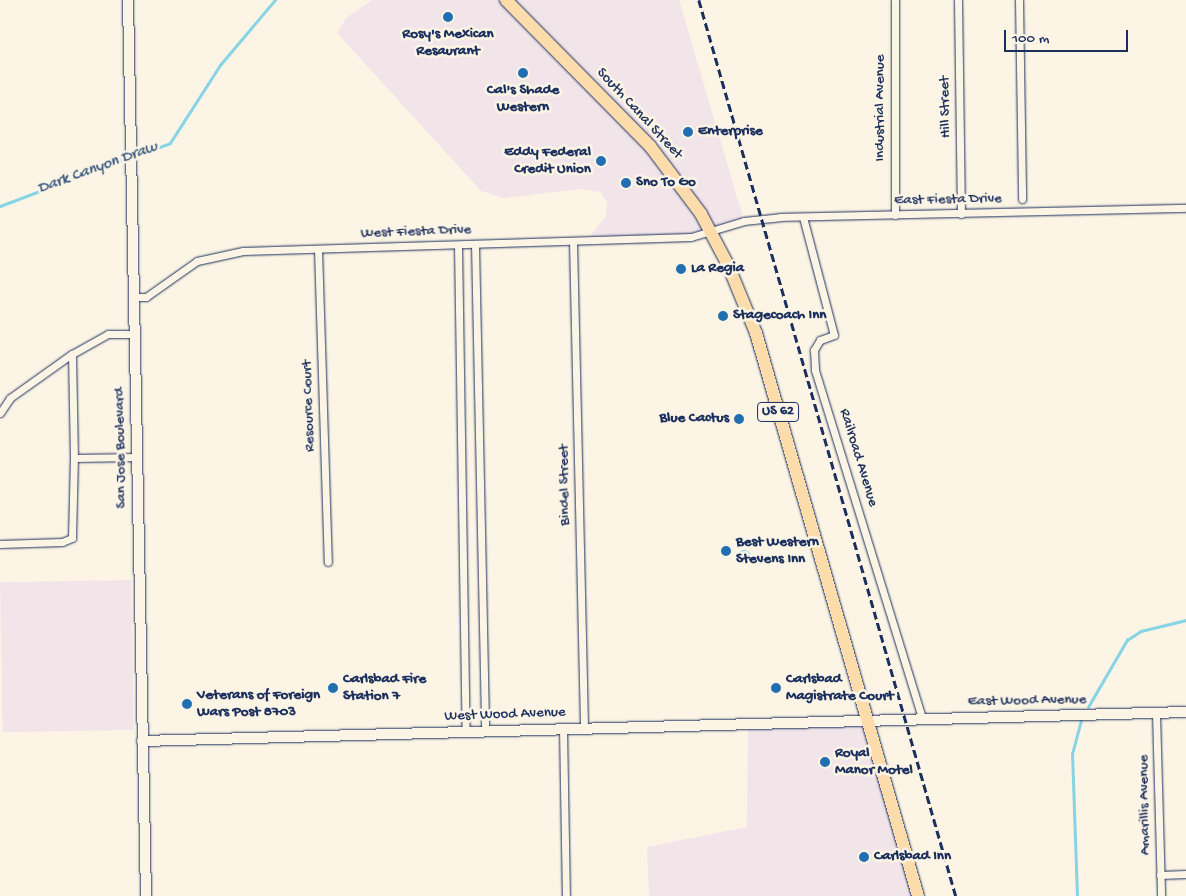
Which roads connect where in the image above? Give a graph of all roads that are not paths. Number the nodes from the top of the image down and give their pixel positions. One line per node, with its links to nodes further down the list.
1 (128, 0): 16 (street, San Jose Boulevard)
2 (506, 0): 11 (highway, South Canal Street / US 62)
3 (895, 0): 9 (street, Industrial Avenue)
4 (958, 0): 8 (street, Hill Street)
5 (1019, 0): 6 (street)
6 (1022, 199)
7 (1186, 208): 8 (street, East Fiesta Drive)
8 (961, 214): 9 (street, East Fiesta Drive)
9 (895, 215): 10 (street, East Fiesta Drive)
10 (802, 217): 11 (street, East Fiesta Drive); 26 (street, Railroad Avenue)
11 (712, 234): 12 (street, West Fiesta Drive); 27 (highway, South Canal Street / US 62)
12 (573, 241): 13 (street, West Fiesta Drive); 29 (street, Bindel Street)
13 (475, 244): 14 (street, West Fiesta Drive); 30 (street)
14 (458, 245): 15 (street, West Fiesta Drive); 31 (street)
15 (318, 249): 16 (street, West Fiesta Drive); 23 (street, Resource Court)
16 (133, 297): 17 (street, San Jose Boulevard)
17 (134, 334): 18 (street); 20 (street, San Jose Boulevard)
18 (72, 354): 19 (street); 21 (street)
19 (0, 413)
20 (136, 457): 21 (street); 32 (street, San Jose Boulevard)
21 (74, 458): 22 (street)
22 (0, 544)
23 (328, 562)
24 (1186, 712): 25 (street, East Wood Avenue)
25 (1156, 713): 26 (street, East Wood Avenue); 34 (street, Amarillis Avenue)
26 (922, 718): 27 (street, East Wood Avenue)
27 (868, 719): 29 (street, West Wood Avenue); 37 (highway, South Canal Street / US 62)
28 (563, 728): 29 (street, West Wood Avenue); 30 (street, West Wood Avenue); 36 (street)
29 (584, 728)
30 (485, 730): 31 (street, West Wood Avenue)
31 (466, 731): 32 (street, West Wood Avenue)
32 (142, 741): 35 (street, San Jose Boulevard)
33 (1186, 874): 34 (street)
34 (1160, 875): 38 (street, Amarillis Avenue)
35 (146, 896)
36 (566, 896)
37 (918, 896)
38 (1161, 896)

